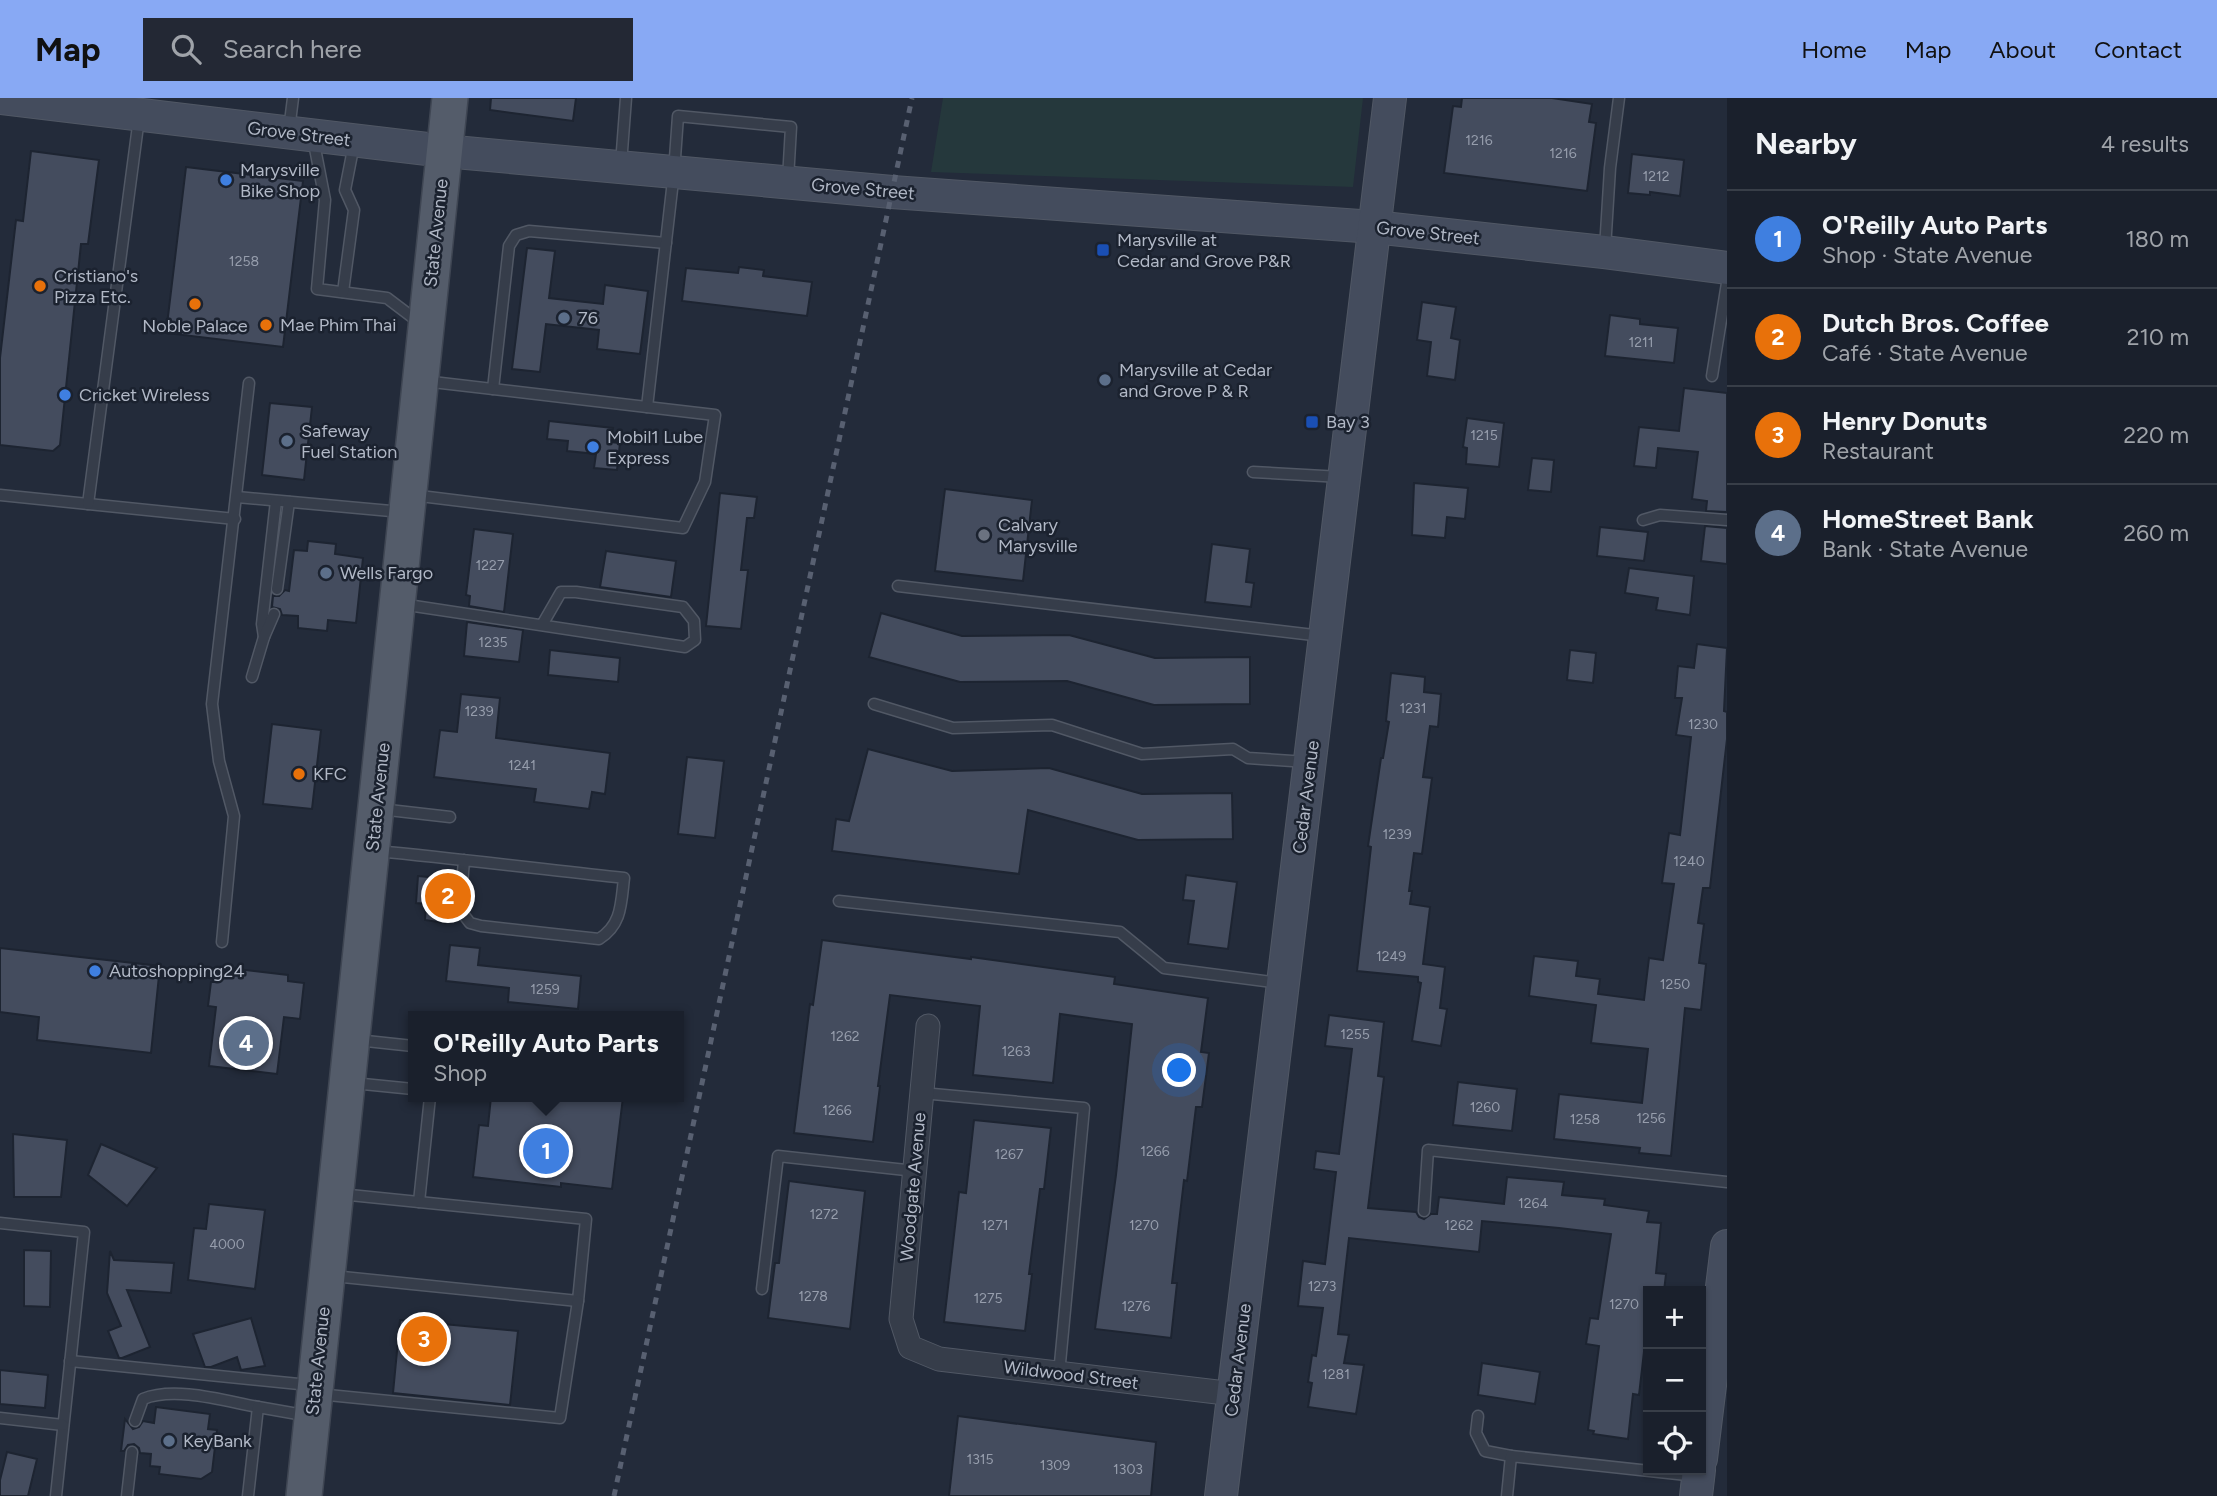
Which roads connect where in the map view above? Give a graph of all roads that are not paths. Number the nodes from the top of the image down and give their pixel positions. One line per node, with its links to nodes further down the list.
1 (0, 98): 7 (street, Grove Street)
2 (293, 98): 8 (lane)
3 (450, 98): 10 (main road, State Avenue)
4 (626, 98): 11 (lane)
5 (1390, 98): 14 (street, Cedar Avenue)
6 (1619, 98): 16 (lane)
7 (139, 115): 8 (street, Grove Street); 33 (lane)
8 (301, 134): 9 (street, Grove Street); 19 (lane)
9 (355, 140): 10 (street, Grove Street); 19 (lane)
10 (444, 151): 11 (street, Grove Street); 20 (main road, State Avenue)
11 (621, 167): 12 (street, Grove Street)
12 (674, 172): 13 (street, Grove Street); 13 (lane); 15 (lane)
13 (788, 182): 14 (street, Grove Street)
14 (1374, 227): 16 (street, Grove Street); 27 (street, Cedar Avenue)
15 (666, 243): 24 (lane); 25 (lane)
16 (1604, 252): 17 (street, Grove Street)
17 (1727, 268)
18 (1727, 283): 21 (lane)
19 (342, 292): 20 (lane)
20 (426, 328): 22 (main road, State Avenue)
21 (1712, 376)
22 (421, 380): 24 (lane); 32 (main road, State Avenue)
23 (249, 383): 29 (lane)
24 (493, 389): 25 (lane)
25 (646, 407): 32 (lane)
26 (1253, 472): 27 (lane)
27 (1344, 477): 43 (street, Cedar Avenue)
28 (0, 495): 33 (lane)
29 (237, 498): 30 (lane); 34 (lane)
30 (276, 501): 31 (lane); 42 (lane)
31 (289, 502): 32 (lane); 38 (lane)
32 (409, 503): 39 (main road, State Avenue)
33 (88, 504): 34 (lane)
34 (235, 519): 52 (lane)
35 (1643, 520): 36 (lane)
36 (1727, 520)
37 (898, 586): 43 (lane)
38 (277, 589)
39 (399, 604): 41 (lane); 47 (main road, State Avenue)
40 (274, 614): 42 (lane)
41 (541, 625): 41 (lane)
42 (264, 637): 44 (lane)
43 (1325, 637): 46 (street, Cedar Avenue)
44 (252, 677)
45 (874, 704): 46 (lane)
46 (1310, 762): 53 (street, Cedar Avenue)
47 (377, 808): 48 (lane); 49 (main road, State Avenue)
48 (450, 817)
49 (372, 850): 50 (lane); 55 (main road, State Avenue)
50 (464, 860): 50 (lane)
51 (839, 901): 53 (lane)
52 (222, 942)
53 (1283, 983): 74 (street, Cedar Avenue)
54 (929, 1026): 59 (street, Woodgate Avenue)
55 (351, 1040): 56 (lane); 57 (main road, State Avenue)
56 (408, 1046)
57 (347, 1083): 58 (lane); 63 (main road, State Avenue)
58 (408, 1089)
59 (922, 1093): 61 (street, Woodgate Avenue); 73 (lane)
60 (429, 1102): 64 (lane)
61 (915, 1171): 69 (lane); 71 (street, Woodgate Avenue)
62 (1727, 1182): 65 (lane)
63 (335, 1194): 64 (lane); 68 (main road, State Avenue)
64 (419, 1202): 70 (lane)
65 (1424, 1211)
66 (0, 1223): 72 (lane)
67 (1727, 1246): 79 (street)
68 (327, 1275): 70 (lane); 75 (main road, State Avenue)
69 (762, 1289)
70 (578, 1301): 75 (lane)
71 (910, 1347): 73 (street, Wildwood Street)
72 (70, 1361): 75 (lane); 81 (lane)
73 (1059, 1374): 74 (street, Wildwood Street)
74 (1234, 1394): 89 (street, Cedar Avenue)
75 (314, 1399): 76 (lane); 88 (main road, State Avenue)
76 (258, 1407): 80 (lane); 87 (lane)
77 (1478, 1416): 83 (lane)
78 (0, 1418): 81 (lane)
79 (1706, 1418)
80 (135, 1421)
81 (63, 1425): 85 (lane)
82 (132, 1452): 86 (lane)
83 (1511, 1456): 84 (lane); 90 (lane)
84 (1643, 1469)
85 (56, 1496)
86 (127, 1496)
87 (248, 1496)
88 (304, 1496)
89 (1221, 1496)
90 (1507, 1496)

